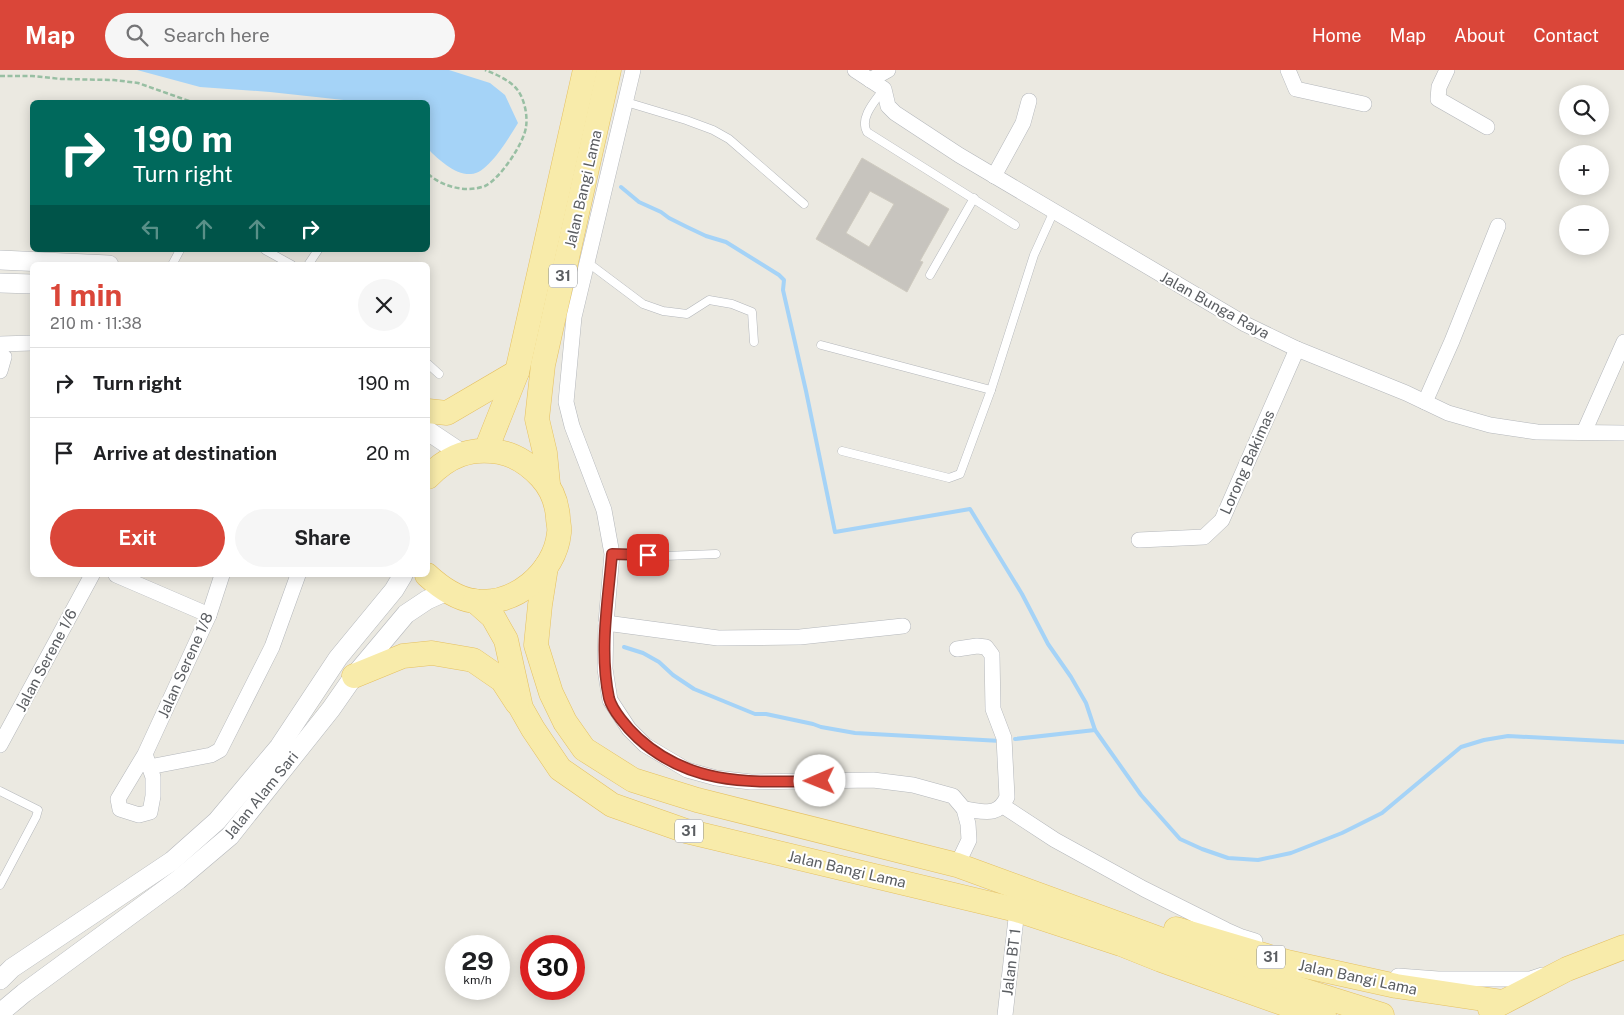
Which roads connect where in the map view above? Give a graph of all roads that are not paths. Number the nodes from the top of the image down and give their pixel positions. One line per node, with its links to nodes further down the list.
1 (585, 70): 37 (main road, 31)
2 (610, 70): 49 (main road, Jalan Bangi Lama / 31)
3 (633, 70): 11 (street)
4 (855, 70): 8 (street)
5 (888, 70): 8 (street)
6 (1288, 70): 12 (street)
7 (1447, 70): 13 (street)
8 (870, 80): 9 (street)
9 (884, 89): 14 (street, Jalan Bunga Raya); 15 (lane)
10 (1029, 101): 14 (street)
11 (626, 102): 16 (lane); 24 (street)
12 (1364, 104)
13 (1487, 127)
14 (994, 176): 17 (street, Jalan Bunga Raya)
15 (974, 198): 18 (lane); 25 (lane)
16 (804, 204)
17 (1054, 211): 33 (street, Jalan Bunga Raya); 39 (lane)
18 (1014, 225)
19 (1498, 226): 40 (street)
20 (269, 252): 23 (lane)
21 (0, 260): 22 (street)
22 (44, 262)
23 (287, 262)
24 (587, 262): 28 (lane); 51 (street)
25 (930, 275)
26 (0, 283): 27 (street)
27 (30, 284)
28 (754, 342)
29 (1624, 342): 43 (street)
30 (30, 343): 31 (street)
31 (0, 344)
32 (821, 345): 39 (lane)
33 (1297, 349): 40 (street, Jalan Bunga Raya); 50 (street, Lorong Bakimas)
34 (0, 354): 36 (street)
35 (430, 366): 38 (lane)
36 (0, 371)
37 (517, 372): 41 (main road); 45 (main road, 31)
38 (439, 374)
39 (990, 390): 46 (lane)
40 (1425, 402): 43 (street, Jalan Bunga Raya)
41 (430, 411)
42 (430, 432): 47 (street)
43 (1584, 432): 44 (street, Jalan Bunga Raya)
44 (1624, 433)
45 (486, 450): 47 (main road, 31); 49 (main road, Jalan Bangi Lama / 31)
46 (842, 451)
47 (461, 453): 48 (main road, 31)
48 (430, 475)
49 (548, 484): 53 (main road, Jalan Bangi Lama / 31)
50 (1139, 540)
51 (612, 554): 52 (lane); 63 (street)
52 (716, 554)
53 (546, 567): 61 (main road, Jalan Bangi Lama / 31); 72 (main road, Jalan Bangi Lama / 31)
54 (91, 577): 68 (street, Jalan Serene 1/6)
55 (121, 577): 62 (street)
56 (221, 577): 62 (street, Jalan Serene 1/8)
57 (297, 577): 62 (street, Jalan Serene 1/8)
58 (402, 577): 78 (street, Jalan Alam Sari)
59 (430, 577): 60 (main road, Jalan Bangi Lama / 31)
60 (447, 592): 61 (main road, Jalan Bangi Lama / 31); 66 (street, Jalan Alam Sari)
61 (475, 601): 67 (main road, Jalan Bangi Lama / 31)
62 (209, 615)
63 (606, 623): 64 (street); 71 (street)
64 (903, 626)
65 (957, 649): 70 (street)
66 (354, 676): 67 (main road); 80 (street, Jalan Alam Sari)
67 (521, 708): 75 (main road, Jalan Bangi Lama / 31)
68 (0, 745)
69 (0, 790): 73 (lane)
70 (1003, 806): 71 (street); 77 (street)
71 (964, 809): 72 (street)
72 (957, 865): 74 (main road, Jalan Bangi Lama / 31)
73 (0, 885)
74 (1042, 896): 79 (main road, Jalan Bangi Lama / 31); 81 (main road, Jalan Bangi Lama / 31)
75 (1017, 910): 82 (street, Jalan BT 1); 83 (main road, Jalan Bangi Lama / 31)
76 (1624, 947): 77 (main road)
77 (1567, 969): 79 (main road)
78 (0, 980)
79 (1503, 1002): 84 (main road)
80 (1, 1013)
81 (1369, 1013)
82 (1005, 1015)
83 (1324, 1015)
84 (1479, 1015)

